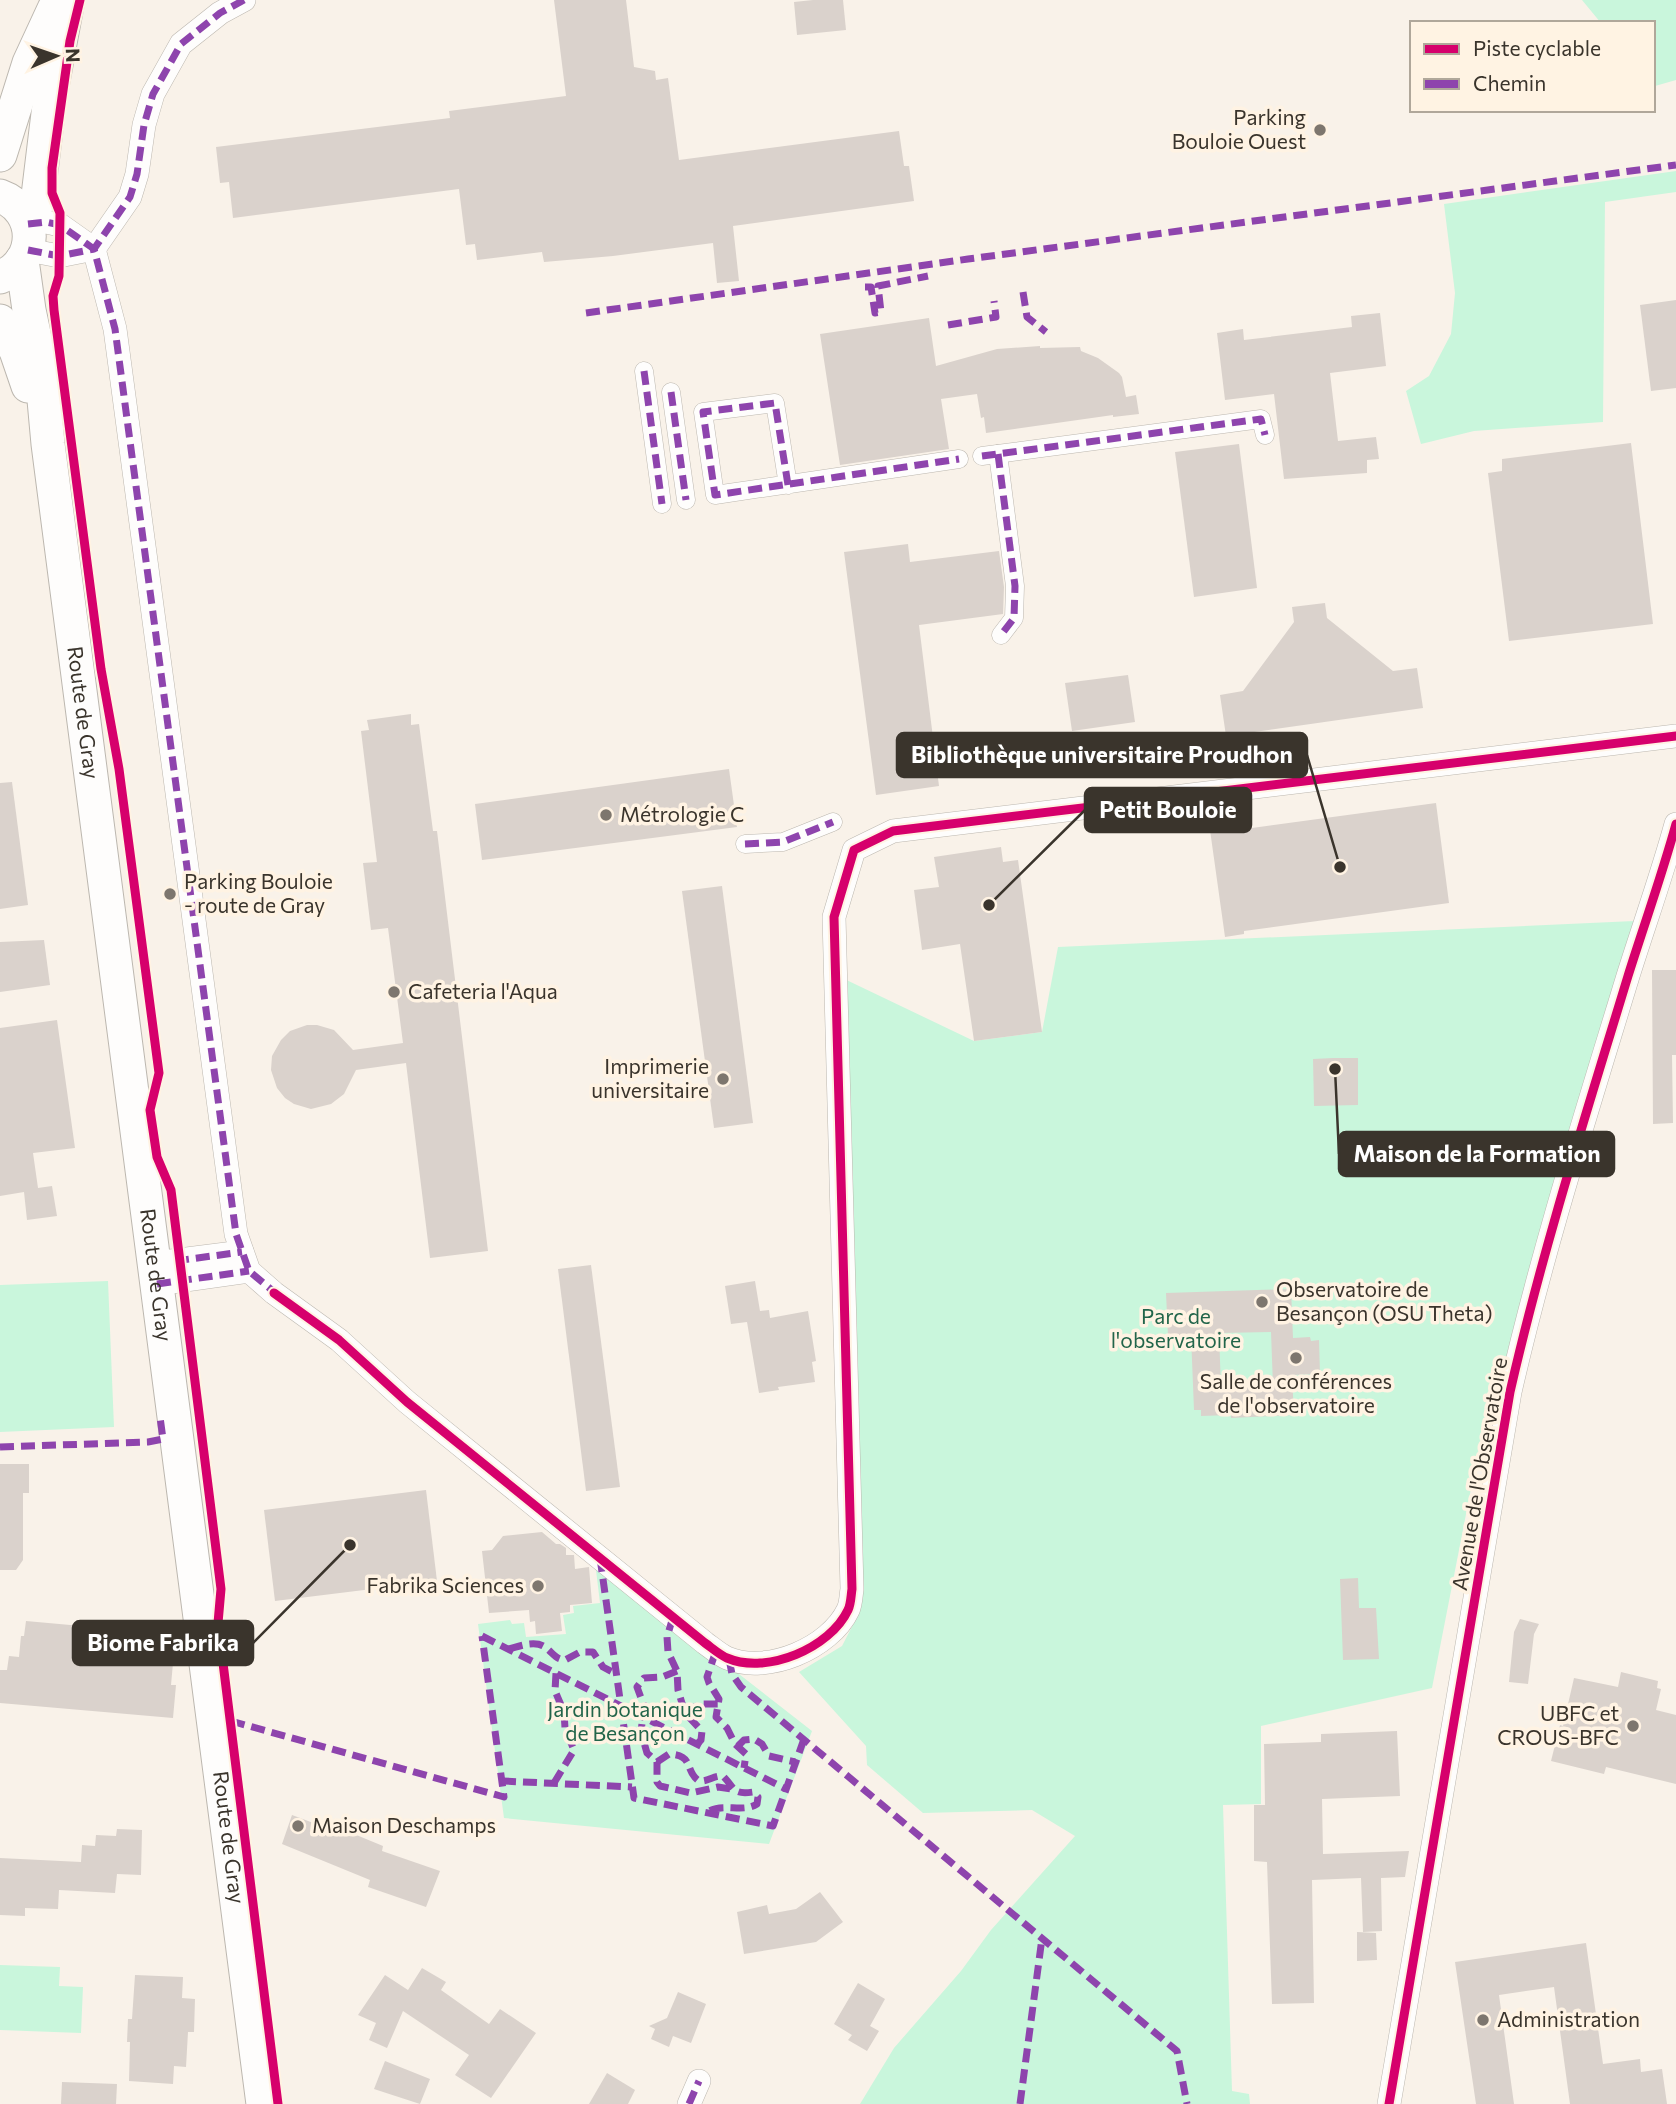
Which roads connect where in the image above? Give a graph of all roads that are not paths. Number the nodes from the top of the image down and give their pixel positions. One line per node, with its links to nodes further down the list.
1 (58, 0): 4 (main road)
2 (68, 0): 6 (main road)
3 (244, 0): 7 (street)
4 (0, 155)
5 (0, 196): 6 (main road)
6 (21, 246): 7 (street); 7 (street); 12 (main road, Route de Gray)
7 (94, 250): 22 (street)
8 (0, 321): 12 (main road, Route de Gray)
9 (644, 371): 16 (street)
10 (671, 392): 15 (street)
11 (1265, 435): 17 (street)
12 (48, 444): 23 (main road, Route de Gray)
13 (959, 459): 14 (street)
14 (788, 485): 14 (street)
15 (687, 500)
16 (662, 504)
17 (1001, 635)
18 (1676, 736): 22 (street)
19 (833, 822): 21 (street)
20 (1676, 824): 27 (street, Avenue de l'Observatoire)
21 (745, 844)
22 (246, 1261): 23 (street)
23 (164, 1273): 25 (main road, Route de Gray)
24 (699, 2081): 26 (street)
25 (263, 2104)
26 (689, 2104)
27 (1389, 2104)

